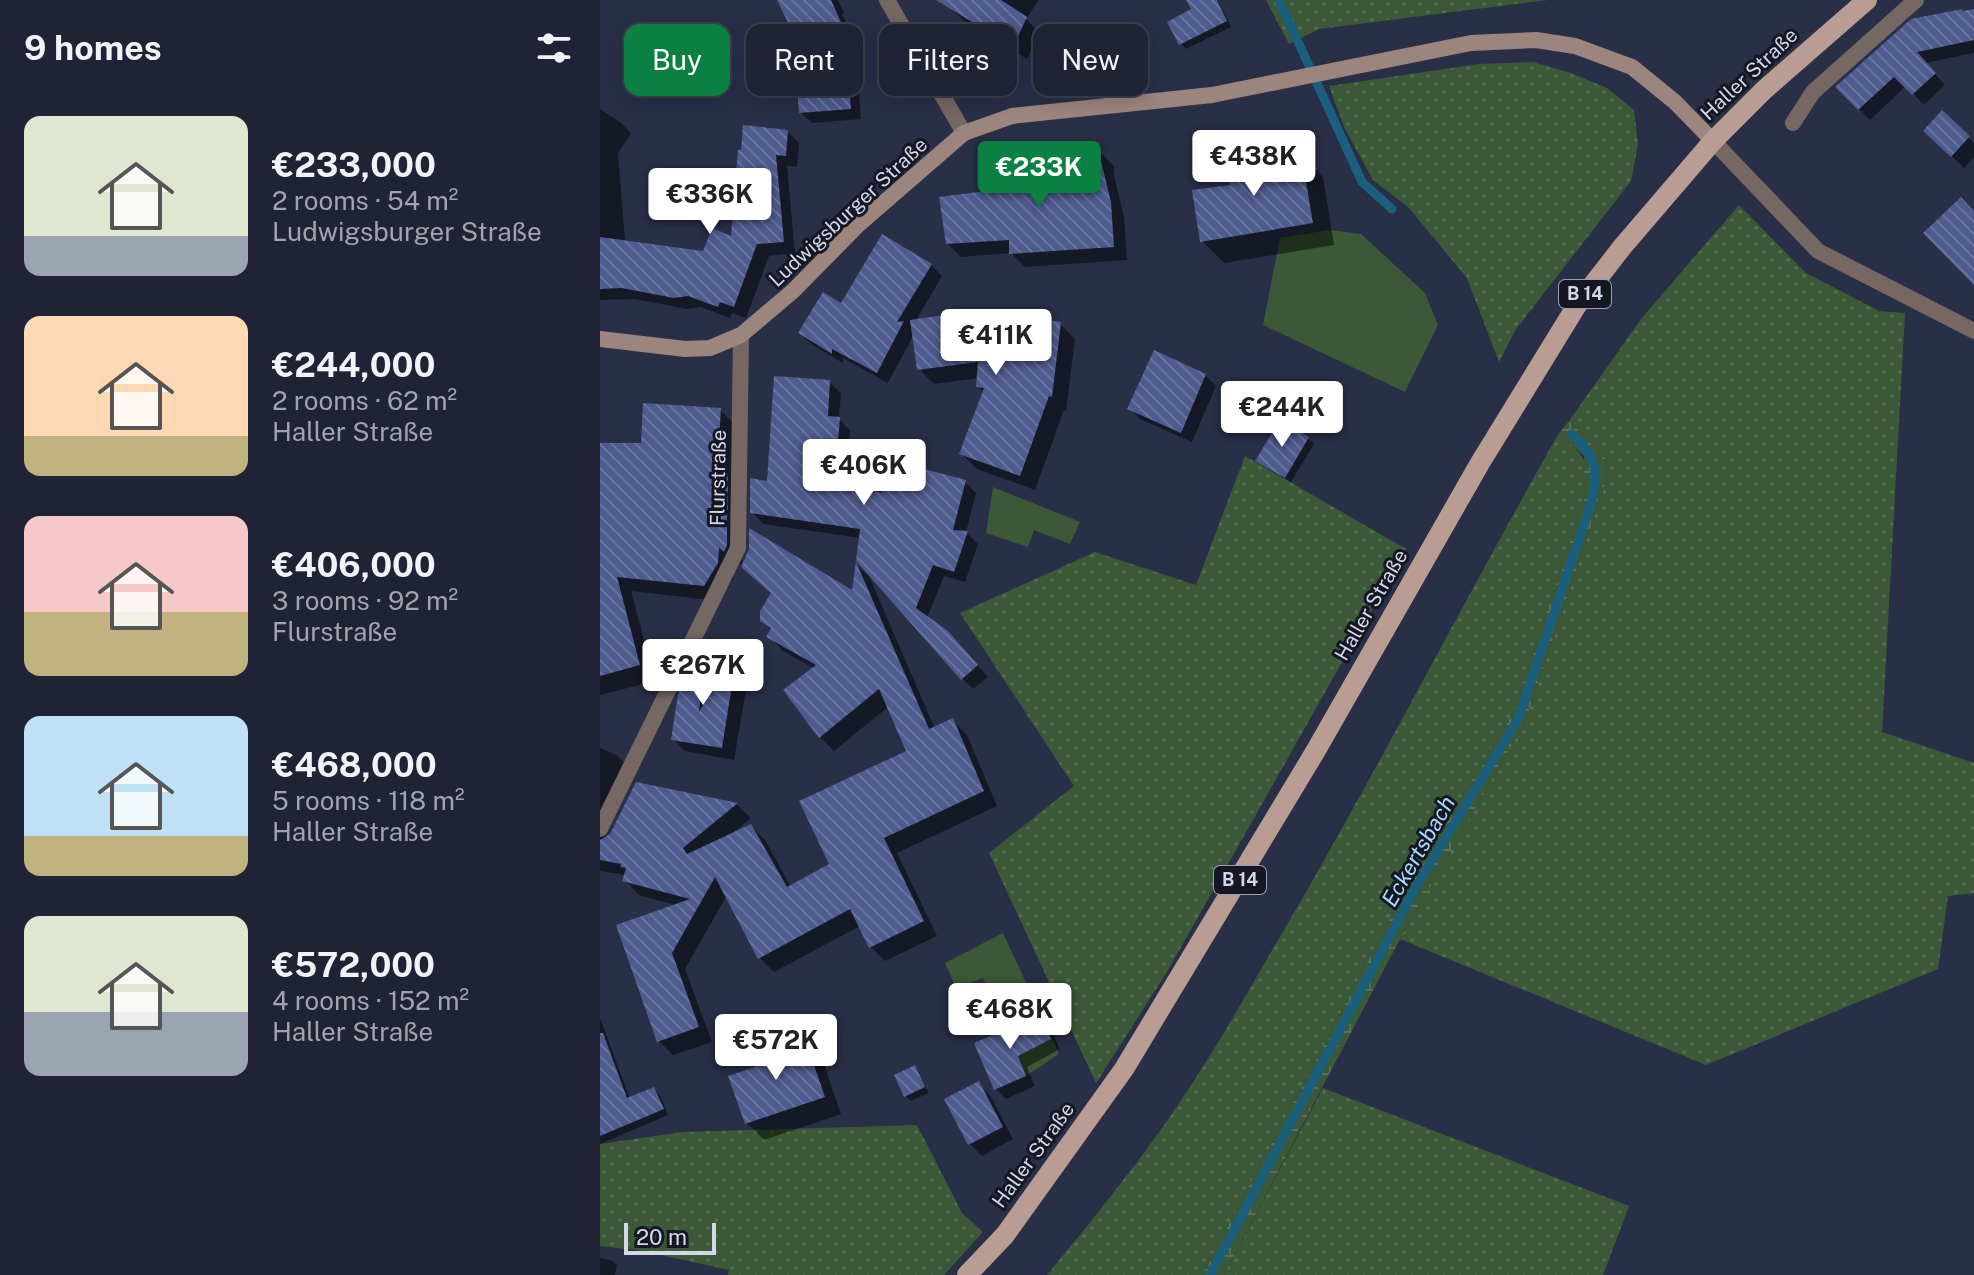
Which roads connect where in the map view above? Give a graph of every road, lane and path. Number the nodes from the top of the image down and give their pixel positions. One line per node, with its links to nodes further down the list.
1 (887, 0): 5 (street)
2 (1867, 0): 6 (main road, Haller Straße / B 14)
3 (1916, 0): 4 (street)
4 (1793, 123)
5 (964, 133): 6 (street, Ludwigsburger Straße); 8 (street, Ludwigsburger Straße)
6 (1713, 141): 7 (street); 11 (main road, Haller Straße / B 14)
7 (1974, 331)
8 (741, 335): 9 (street, Ludwigsburger Straße); 10 (street, Flurstraße)
9 (600, 339)
10 (600, 829)
11 (967, 1275)

